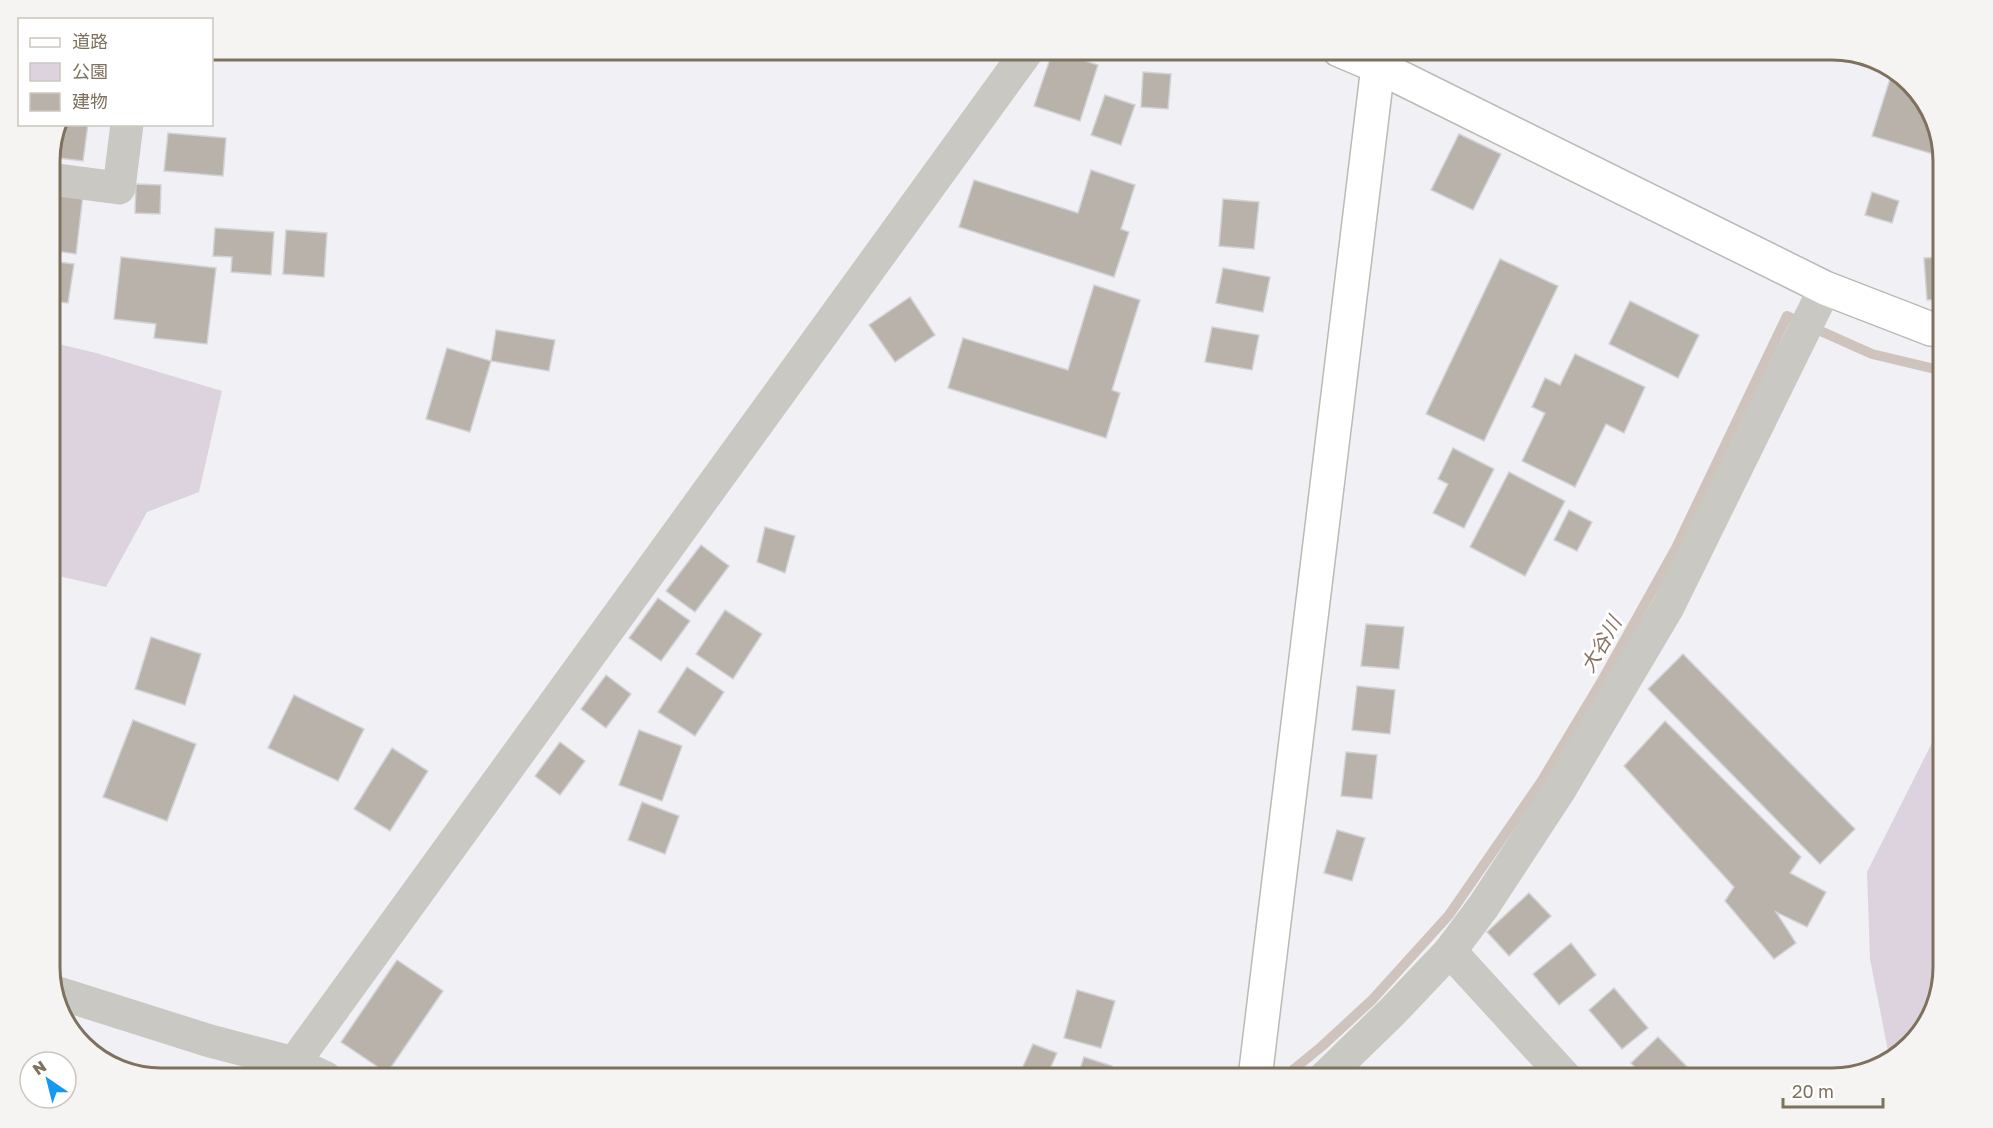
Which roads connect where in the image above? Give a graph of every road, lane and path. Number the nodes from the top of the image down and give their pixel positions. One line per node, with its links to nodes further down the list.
1 (1021, 60): 10 (street)
2 (1379, 60): 12 (street)
3 (1383, 60): 6 (street)
4 (127, 126): 5 (street)
5 (60, 180)
6 (1825, 288): 7 (street); 8 (street)
7 (1933, 329)
8 (1450, 951): 13 (street); 14 (street)
9 (64, 995): 10 (street)
10 (294, 1063): 11 (street)
11 (305, 1068)
12 (1256, 1068)
13 (1334, 1068)
14 (1557, 1068)

